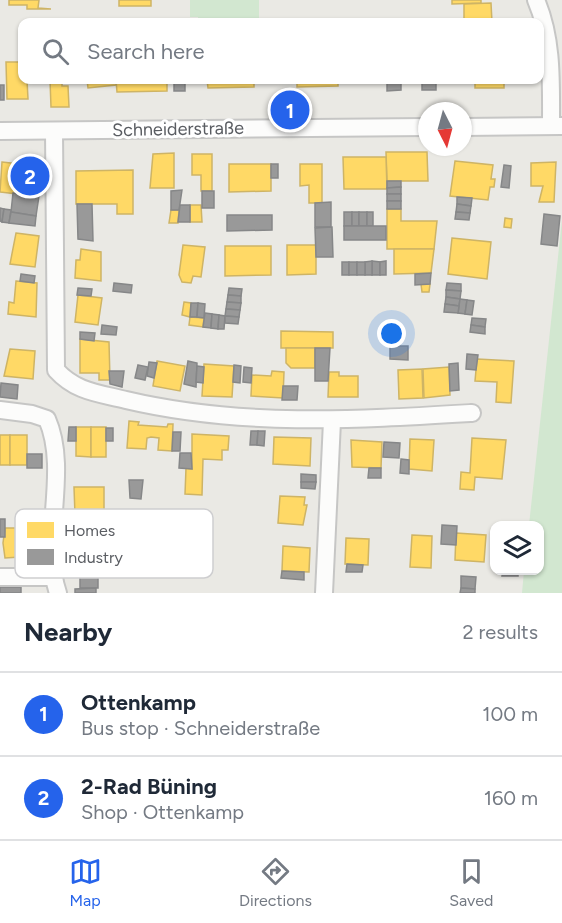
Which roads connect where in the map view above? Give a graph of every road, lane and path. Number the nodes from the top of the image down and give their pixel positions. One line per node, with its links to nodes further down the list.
1 (536, 0): 2 (street)
2 (544, 18)
3 (544, 19): 4 (street)
4 (557, 126): 6 (street)
5 (418, 127): 8 (street, Schneiderstraße)
6 (472, 127)
7 (0, 131): 8 (street, Schneiderstraße)
8 (54, 131): 11 (street)
9 (0, 410): 12 (street)
10 (472, 413): 11 (street)
11 (332, 421): 15 (street)
12 (55, 509)
13 (52, 578): 14 (street)
14 (58, 593)
15 (324, 593)

